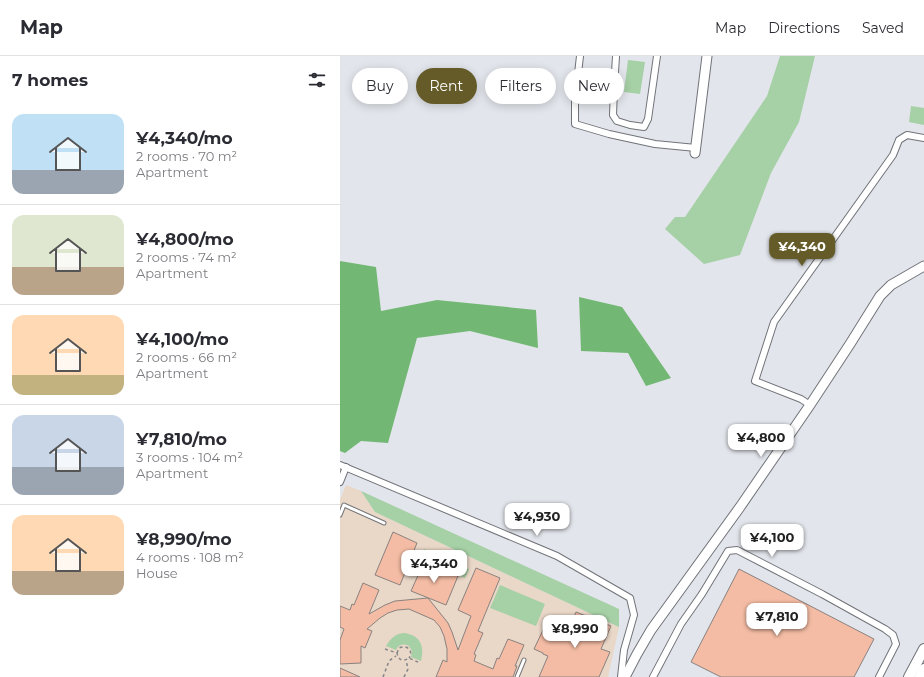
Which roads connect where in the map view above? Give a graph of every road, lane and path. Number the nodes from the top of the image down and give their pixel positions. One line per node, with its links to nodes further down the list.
1 (580, 56): 6 (street)
2 (616, 56): 3 (street)
3 (656, 56)
4 (707, 56): 6 (street)
5 (924, 138): 8 (street)
6 (696, 150)
7 (924, 266): 8 (street)
8 (810, 405): 24 (street)
9 (343, 466): 10 (street); 23 (street)
10 (340, 482)
11 (340, 514): 12 (lane)
12 (384, 523)
13 (385, 649): 15 (path)
14 (924, 649): 27 (main road)
15 (397, 654): 16 (path); 16 (path); 20 (path)
16 (407, 659): 18 (path); 21 (path)
17 (524, 660): 22 (lane)
18 (420, 663)
19 (924, 669): 28 (main road)
20 (383, 677)
21 (404, 677)
22 (517, 677)
23 (621, 677)
24 (625, 677)
25 (653, 677): 26 (street)
26 (879, 677)
27 (909, 677)
28 (920, 677)

